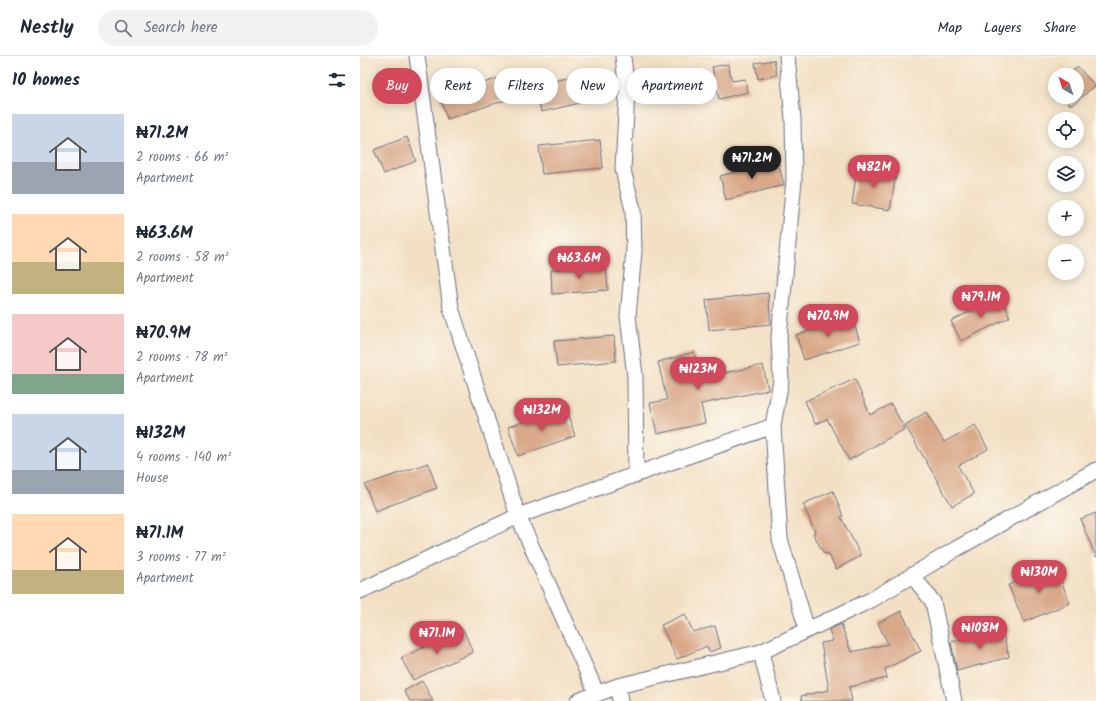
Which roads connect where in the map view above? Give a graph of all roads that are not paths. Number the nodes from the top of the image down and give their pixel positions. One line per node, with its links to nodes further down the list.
1 (417, 56): 7 (street)
2 (623, 56): 6 (street)
3 (787, 56): 4 (street)
4 (773, 426): 6 (street); 10 (street)
5 (1096, 470): 8 (street)
6 (636, 475): 7 (street)
7 (518, 516): 9 (street); 13 (street)
8 (912, 575): 10 (street); 17 (street)
9 (360, 592)
10 (807, 630): 11 (street)
11 (761, 652): 12 (street); 16 (street)
12 (618, 686): 13 (street); 15 (street)
13 (597, 694): 14 (street)
14 (578, 701)
15 (620, 701)
16 (773, 701)
17 (954, 701)

